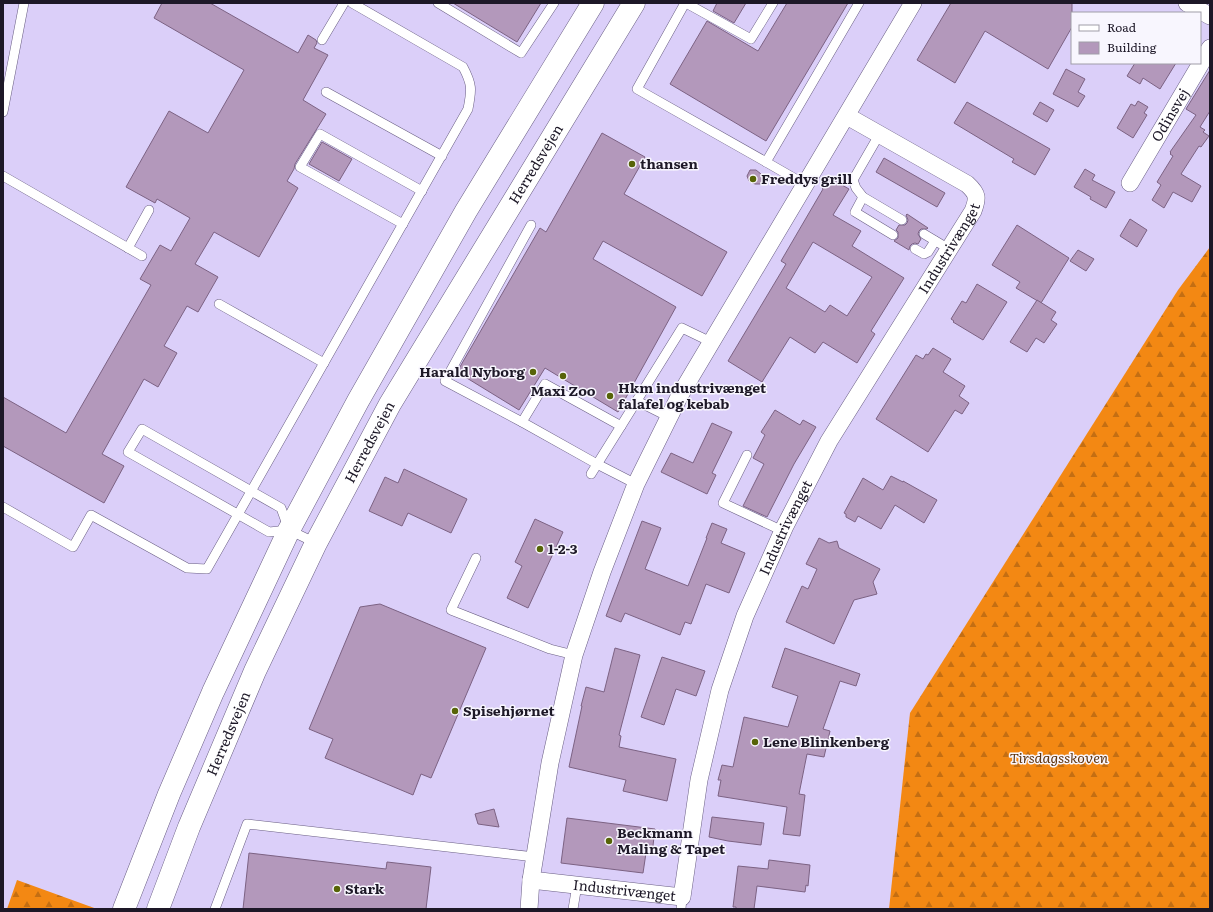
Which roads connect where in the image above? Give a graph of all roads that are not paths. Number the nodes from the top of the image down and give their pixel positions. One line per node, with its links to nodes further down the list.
1 (24, 3): 19 (lane)
2 (344, 3): 14 (lane)
3 (352, 3): 22 (lane)
4 (438, 3): 5 (lane)
5 (554, 3)
6 (593, 3): 53 (street)
7 (634, 3): 55 (street, Herredsvejen)
8 (686, 3): 9 (lane); 23 (lane)
9 (773, 3)
10 (859, 3): 23 (lane)
11 (913, 3): 20 (street)
12 (1187, 3): 13 (street)
13 (1210, 16)
14 (322, 40)
15 (1210, 48): 16 (street, Odinsvej)
16 (1201, 63)
17 (1201, 64): 25 (street, Odinsvej)
18 (326, 92): 22 (lane)
19 (3, 112)
20 (846, 116): 21 (street, Industrivænget); 26 (street)
21 (879, 135): 28 (lane); 35 (street, Industrivænget)
22 (442, 156): 27 (lane)
23 (766, 162): 26 (lane)
24 (3, 176): 36 (lane)
25 (1130, 183)
26 (806, 185): 40 (street)
27 (422, 191): 31 (lane); 31 (lane)
28 (863, 197): 30 (lane); 34 (lane)
29 (149, 210): 36 (lane)
30 (902, 220)
31 (402, 224): 41 (lane)
32 (531, 225): 44 (lane)
33 (924, 234): 35 (lane)
34 (893, 235)
35 (942, 245): 37 (lane); 54 (street, Industrivænget)
36 (128, 248): 38 (lane)
37 (915, 249)
38 (142, 256)
39 (219, 304): 41 (lane)
40 (711, 342): 42 (lane); 43 (street)
41 (324, 363): 50 (lane)
42 (637, 401): 43 (lane); 45 (lane)
43 (669, 417): 49 (street)
44 (522, 422): 45 (lane); 47 (lane)
45 (622, 426): 47 (lane)
46 (747, 455): 54 (lane)
47 (597, 464): 48 (lane); 49 (lane)
48 (591, 474)
49 (636, 484): 57 (street)
50 (251, 491): 52 (lane); 52 (lane); 53 (lane)
51 (3, 507): 52 (lane)
52 (238, 514): 53 (lane)
53 (289, 530): 55 (lane); 62 (street)
54 (783, 531): 61 (street, Industrivænget)
55 (316, 543): 63 (street, Herredsvejen)
56 (476, 558): 57 (lane)
57 (574, 655): 58 (street)
58 (535, 857): 59 (street); 64 (lane)
59 (531, 880): 60 (street, Industrivænget); 65 (street)
60 (577, 885): 61 (street, Industrivænget); 66 (lane)
61 (681, 903)
62 (124, 909)
63 (158, 909)
64 (215, 909)
65 (529, 909)
66 (573, 909)

